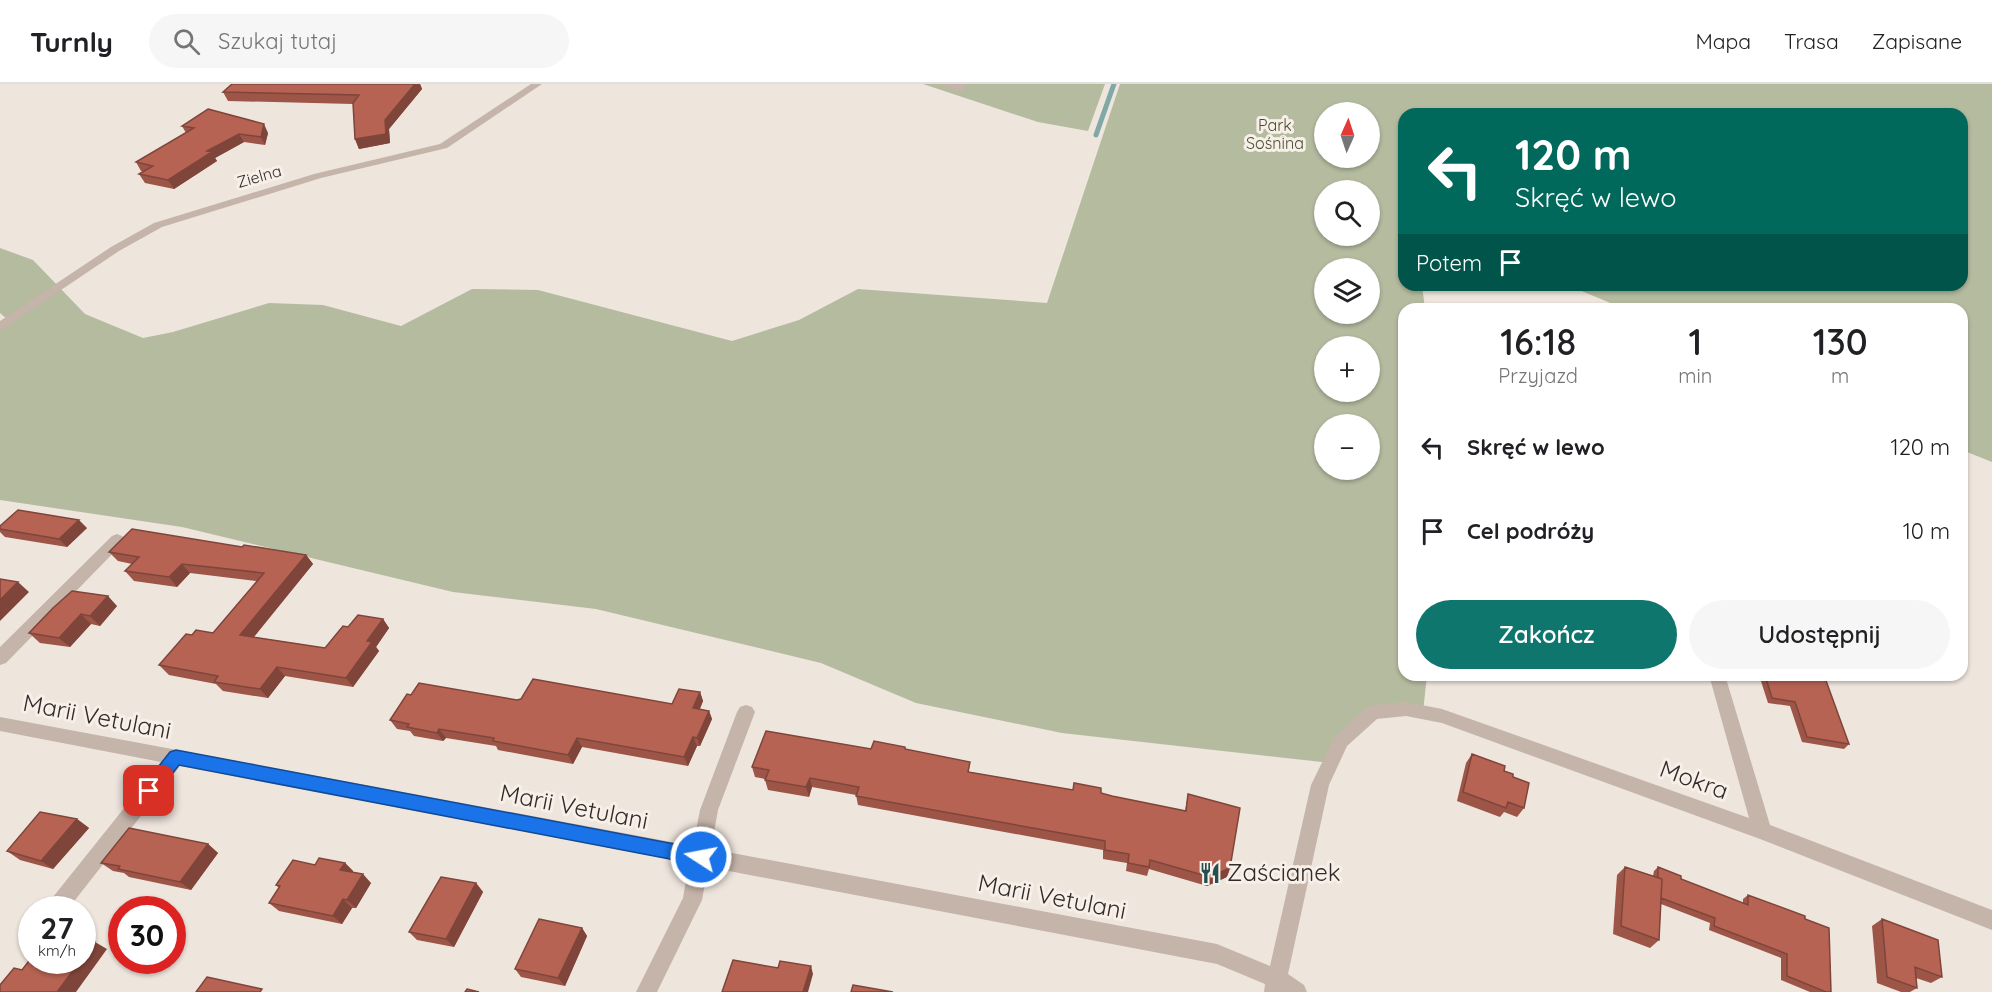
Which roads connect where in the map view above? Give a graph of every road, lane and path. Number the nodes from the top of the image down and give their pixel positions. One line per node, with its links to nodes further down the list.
1 (536, 84): 4 (street, Zielna)
2 (945, 84): 3 (street)
3 (961, 84)
4 (0, 327)
5 (117, 540): 6 (street)
6 (0, 658)
7 (1719, 681): 11 (street)
8 (746, 712): 12 (street)
9 (0, 724): 10 (street, Marii Vetulani)
10 (176, 758): 12 (street, Marii Vetulani); 13 (street)
11 (1762, 831): 14 (street, Mokra); 15 (street, Mokra)
12 (701, 857): 15 (street, Marii Vetulani); 16 (street)
13 (66, 896)
14 (1992, 920)
15 (1275, 986): 17 (street, Marii Vetulani)
16 (646, 992)
17 (1297, 992)

